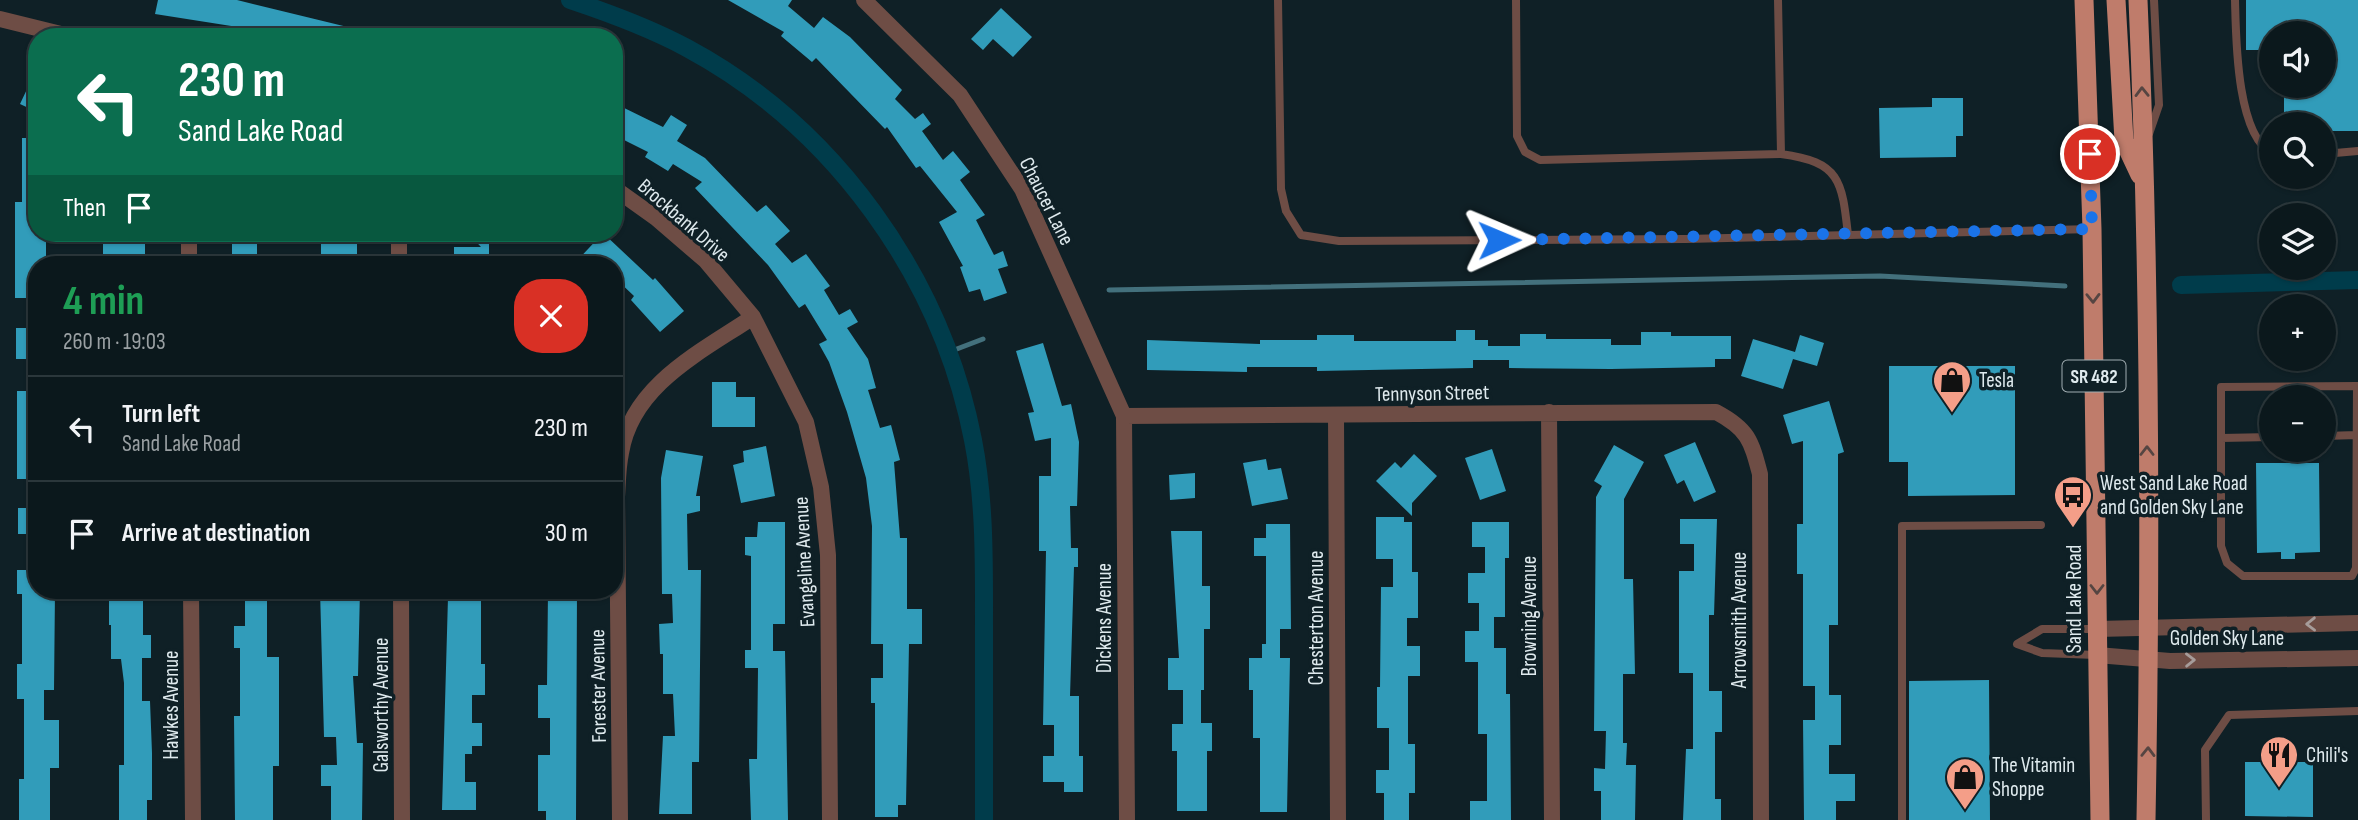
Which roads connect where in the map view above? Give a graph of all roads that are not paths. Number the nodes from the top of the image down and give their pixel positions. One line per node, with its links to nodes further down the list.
1 (1278, 0): 20 (lane)
2 (1516, 0): 15 (lane)
3 (1778, 0): 15 (lane)
4 (2084, 0): 19 (main road, Sand Lake Road / SR 482)
5 (2116, 0): 17 (main road)
6 (2138, 0): 13 (main road, SR 482, one-way to 6)
7 (2154, 0): 13 (lane)
8 (2235, 0): 12 (lane)
9 (871, 2): 25 (street, Chaucer Lane)
10 (0, 19): 11 (street)
11 (36, 28)
12 (2259, 142)
13 (2143, 150): 17 (main road, SR 482)
14 (2358, 151): 16 (lane)
15 (1781, 153): 20 (lane)
16 (2336, 153)
17 (2144, 186): 38 (main road, SR 482, one-way to 17)
18 (623, 195): 21 (street, Brockbank Drive)
19 (2092, 229): 20 (lane); 39 (main road, Sand Lake Road / SR 482, one-way to 39)
20 (1848, 235)
21 (753, 317): 31 (street, Forester Avenue); 47 (street, Evangeline Avenue)
22 (2358, 386): 27 (lane); 30 (lane)
23 (1549, 412): 24 (street, Tennyson Street); 26 (street, Tennyson Street); 50 (street, Browning Avenue)
24 (1336, 415): 25 (street, Tennyson Street); 49 (street, Chesterton Avenue)
25 (1124, 416): 48 (street, Dickens Avenue)
26 (1739, 424): 51 (street, Arrowsmith Avenue)
27 (2357, 435): 28 (lane); 33 (lane)
28 (2336, 436)
29 (2259, 437): 30 (lane)
30 (2221, 438): 33 (lane)
31 (623, 445)
32 (2041, 525): 52 (lane)
33 (2357, 544)
34 (191, 599): 44 (street, Hawkes Avenue)
35 (401, 599): 45 (street, Galsworthy Avenue)
36 (618, 599): 46 (street, Forester Avenue)
37 (2358, 623): 38 (street, Golden Sky Lane, one-way to 38)
38 (2148, 627): 39 (street, Golden Sky Lane); 42 (main road, SR 482)
39 (2097, 629): 40 (main road, Sand Lake Road / SR 482); 40 (lane)
40 (2097, 655): 42 (street, Golden Sky Lane); 53 (main road, Sand Lake Road / SR 482)
41 (2358, 658): 42 (street, Golden Sky Lane, one-way to 41)
42 (2148, 659): 54 (main road, SR 482, one-way to 42)
43 (2358, 712): 55 (lane)
44 (193, 820)
45 (402, 820)
46 (620, 820)
47 (830, 820)
48 (1127, 820)
49 (1338, 820)
50 (1552, 820)
51 (1761, 820)
52 (1902, 820)
53 (2100, 820)
54 (2146, 820)
55 (2206, 820)

